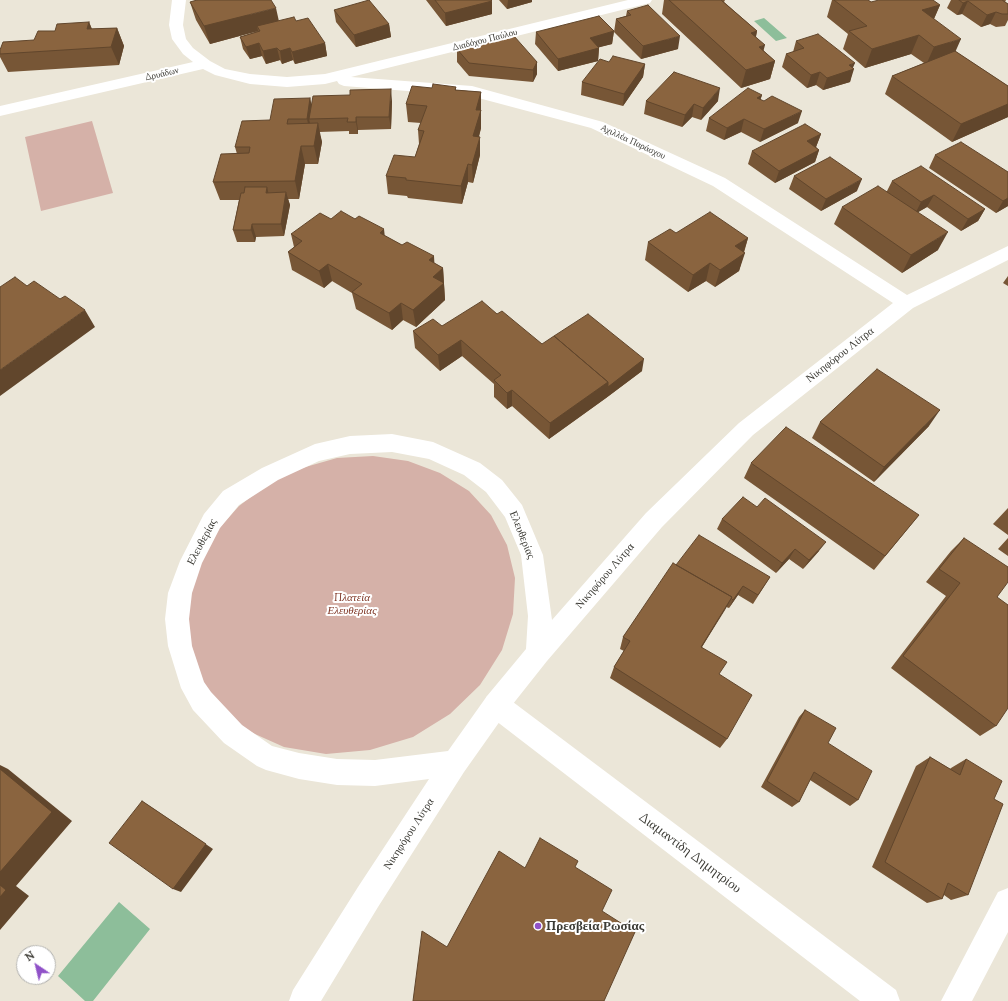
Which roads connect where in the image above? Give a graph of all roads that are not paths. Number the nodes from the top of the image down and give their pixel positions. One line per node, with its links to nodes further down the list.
1 (179, 0): 3 (street)
2 (645, 0): 4 (street, Διαδόχου Παύλου)
3 (205, 64): 4 (street); 5 (street, Δρυάδων)
4 (325, 79): 7 (street, Αχιλλέα Παράσχου)
5 (0, 111)
6 (1008, 252): 7 (street, Νικηφόρου Λύτρα)
7 (906, 303): 8 (street, Νικηφόρου Λύτρα)
8 (538, 653): 9 (street, Νικηφόρου Λύτρα); 10 (street, Ελευθερίας)
9 (496, 705): 10 (street, Νικηφόρου Λύτρα); 13 (street, Διαμαντίδη Δημητρίου)
10 (455, 763): 12 (street, Νικηφόρου Λύτρα)
11 (1008, 902): 14 (street)
12 (304, 1001)
13 (885, 1001)
14 (956, 1001)

